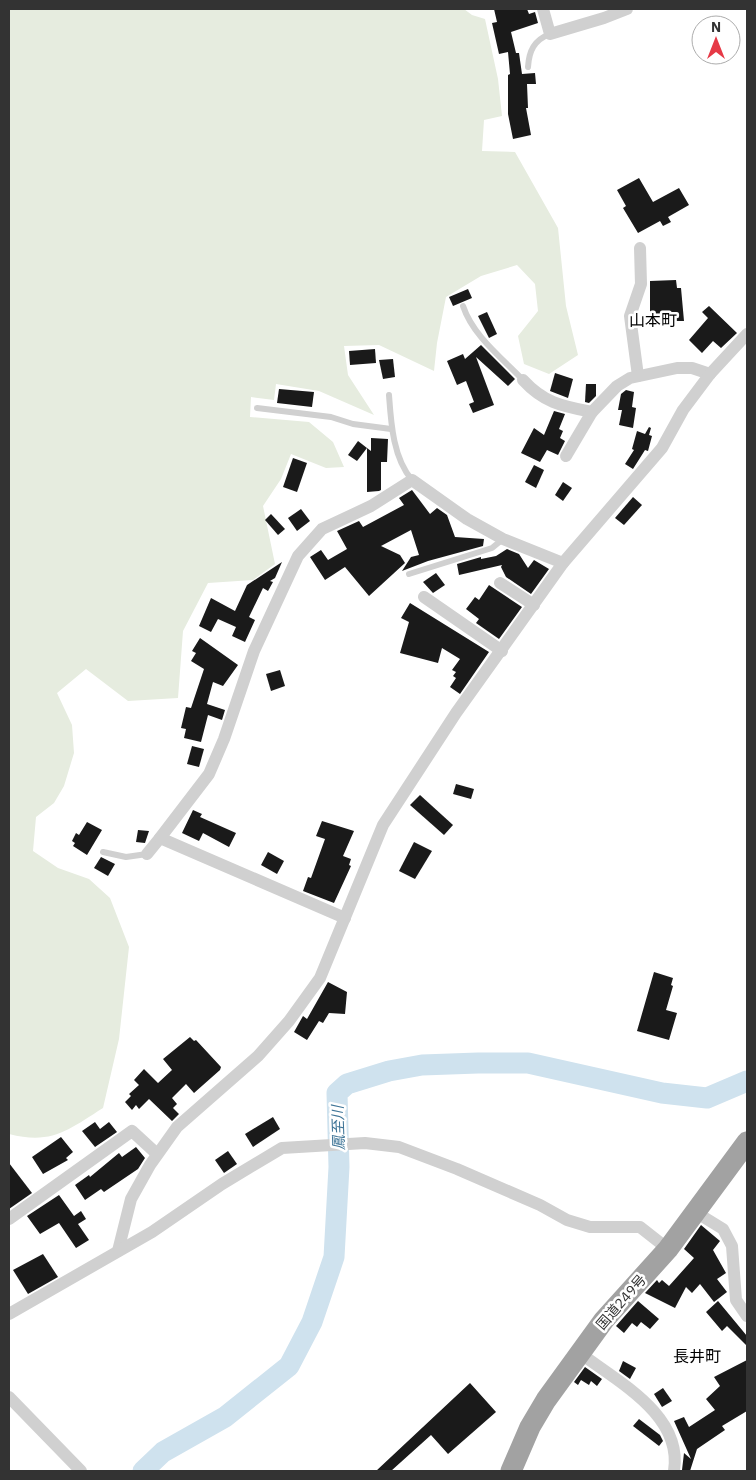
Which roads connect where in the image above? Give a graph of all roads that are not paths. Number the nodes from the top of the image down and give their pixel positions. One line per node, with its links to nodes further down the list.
1 (543, 9): 3 (street)
2 (627, 9): 3 (street)
3 (550, 34): 4 (lane)
4 (528, 67)
5 (640, 248): 9 (street)
6 (463, 306): 10 (lane)
7 (747, 334): 8 (street)
8 (710, 374): 9 (street); 18 (street)
9 (638, 376): 13 (street)
10 (523, 380): 13 (street)
11 (389, 395): 14 (lane)
12 (257, 408): 14 (lane)
13 (592, 412): 15 (street)
14 (392, 429): 16 (lane)
15 (566, 456)
16 (412, 480): 17 (street); 24 (street)
17 (503, 539): 18 (street); 19 (lane)
18 (563, 563): 22 (street)
19 (409, 574)
20 (500, 583): 22 (street)
21 (424, 597): 23 (street)
22 (534, 605): 23 (street)
23 (502, 651): 27 (street)
24 (160, 838): 26 (street); 27 (street)
25 (103, 852): 26 (lane)
26 (147, 854)
27 (345, 918): 29 (street)
28 (747, 1142): 30 (highway, 国道249号)
29 (157, 1154): 31 (street); 33 (street)
30 (697, 1213): 32 (highway, 国道249号); 35 (street)
31 (9, 1219)
32 (668, 1249): 33 (street); 36 (highway, 国道249号)
33 (118, 1250): 34 (street)
34 (9, 1314)
35 (747, 1316)
36 (580, 1353): 39 (highway, 国道249号); 40 (street)
37 (9, 1397): 38 (street)
38 (82, 1471)
39 (511, 1471)
40 (674, 1471)

